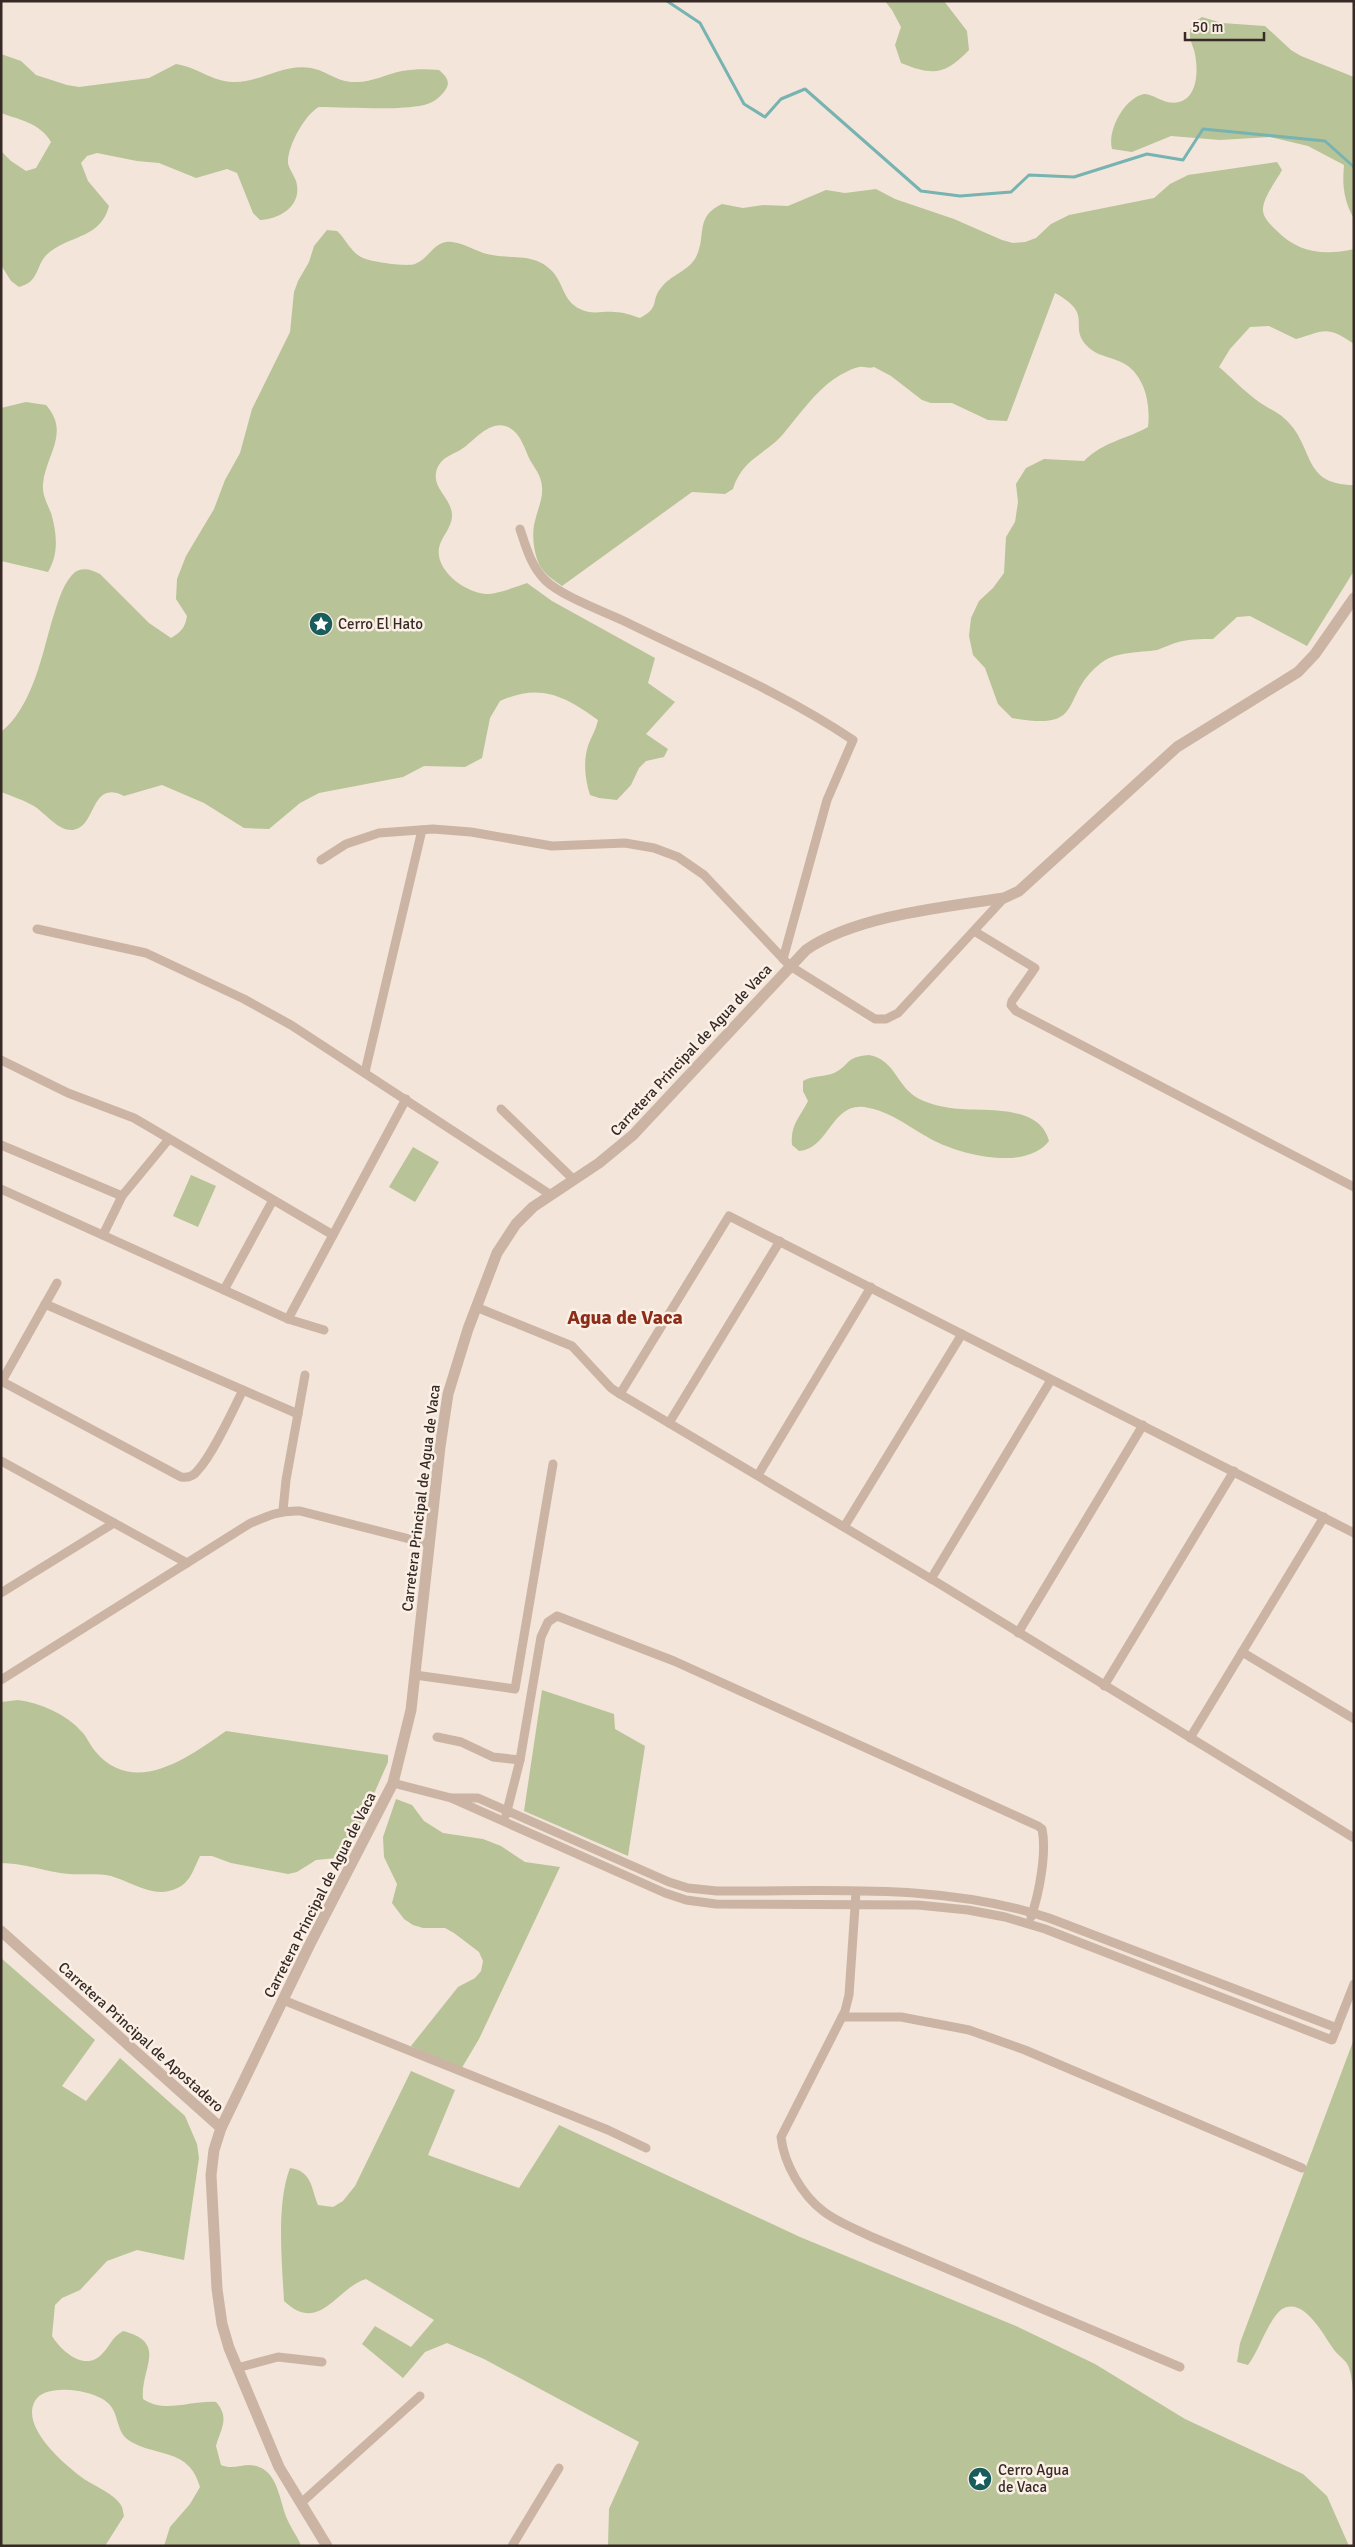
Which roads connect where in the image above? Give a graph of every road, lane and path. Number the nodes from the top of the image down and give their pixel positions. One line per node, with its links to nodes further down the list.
1 (520, 529): 8 (street)
2 (1354, 598): 5 (street, Carretera Principal de Agua de Vaca)
3 (422, 830): 4 (street); 8 (street); 10 (street)
4 (321, 860)
5 (1004, 898): 7 (street); 8 (street, Carretera Principal de Agua de Vaca)
6 (37, 929): 10 (street)
7 (974, 931): 8 (street); 16 (street)
8 (787, 963): 15 (street, Carretera Principal de Agua de Vaca)
9 (3, 1064): 13 (street)
10 (364, 1072): 11 (street)
11 (406, 1099): 18 (street); 22 (street)
12 (501, 1109): 15 (street)
13 (169, 1139): 19 (street); 20 (street)
14 (1, 1145): 19 (street)
15 (574, 1180): 18 (street, Carretera Principal de Agua de Vaca)
16 (1354, 1187)
17 (1, 1189): 21 (street)
18 (551, 1195): 28 (street, Carretera Principal de Agua de Vaca)
19 (122, 1196): 21 (street)
20 (273, 1200): 22 (street); 26 (street)
21 (103, 1235): 26 (street)
22 (333, 1235): 29 (street)
23 (780, 1241): 25 (street); 36 (street); 38 (street)
24 (57, 1283): 27 (street)
25 (871, 1287): 31 (street); 43 (street)
26 (224, 1290): 29 (street)
27 (45, 1304): 34 (street); 35 (street)
28 (476, 1307): 36 (street); 49 (street, Carretera Principal de Agua de Vaca)
29 (288, 1318): 30 (street)
30 (324, 1330)
31 (962, 1334): 33 (street); 47 (street)
32 (305, 1375): 37 (street)
33 (1051, 1380): 39 (street); 51 (street)
34 (2, 1381): 35 (street)
35 (243, 1390): 37 (street)
36 (620, 1394): 38 (street)
37 (298, 1414): 44 (street)
38 (669, 1423): 43 (street)
39 (1142, 1426): 42 (street); 53 (street)
40 (1, 1461): 46 (street)
41 (553, 1464): 55 (street)
42 (1234, 1471): 45 (street); 57 (street)
43 (758, 1475): 47 (street)
44 (283, 1510): 49 (street); 50 (street)
45 (1324, 1517): 48 (street); 54 (street)
46 (114, 1523): 50 (street); 52 (street)
47 (844, 1527): 51 (street)
48 (1354, 1533)
49 (429, 1544): 55 (street, Carretera Principal de Agua de Vaca)
50 (187, 1563): 56 (street)
51 (931, 1579): 53 (street)
52 (1, 1593)
53 (1018, 1633): 57 (street)
54 (1242, 1652): 58 (street); 60 (street)
55 (415, 1675): 62 (street, Carretera Principal de Agua de Vaca)
56 (1, 1680)
57 (1104, 1686): 60 (street)
58 (1354, 1719)
59 (437, 1736): 61 (street)
60 (1190, 1738): 66 (street)
61 (520, 1760): 64 (street); 69 (street)
62 (393, 1782): 63 (street); 73 (street, Carretera Principal de Agua de Vaca)
63 (451, 1798): 64 (street); 65 (street)
64 (508, 1811): 65 (street); 67 (street)
65 (503, 1823): 68 (street)
66 (1354, 1838)
67 (856, 1892): 68 (street); 69 (street)
68 (856, 1905): 70 (street); 74 (street)
69 (1033, 1912): 70 (street); 75 (street)
70 (1029, 1924): 75 (street)
71 (1, 1931): 76 (street, Carretera Principal de Apostadero)
72 (1354, 1984): 75 (street)
73 (283, 2000): 76 (street, Carretera Principal de Agua de Vaca); 77 (street)
74 (842, 2017): 78 (street); 80 (street)
75 (1337, 2028)
76 (221, 2128): 81 (street, Carretera Principal de Apostadero)
77 (646, 2148)
78 (1302, 2168)
79 (322, 2362): 81 (street)
80 (1180, 2367)
81 (237, 2368): 84 (street, Carretera Principal de Apostadero)
82 (420, 2396): 84 (street)
83 (559, 2468): 86 (street)
84 (301, 2503): 85 (street, Carretera Principal de Apostadero)
85 (327, 2546)
86 (512, 2546)

